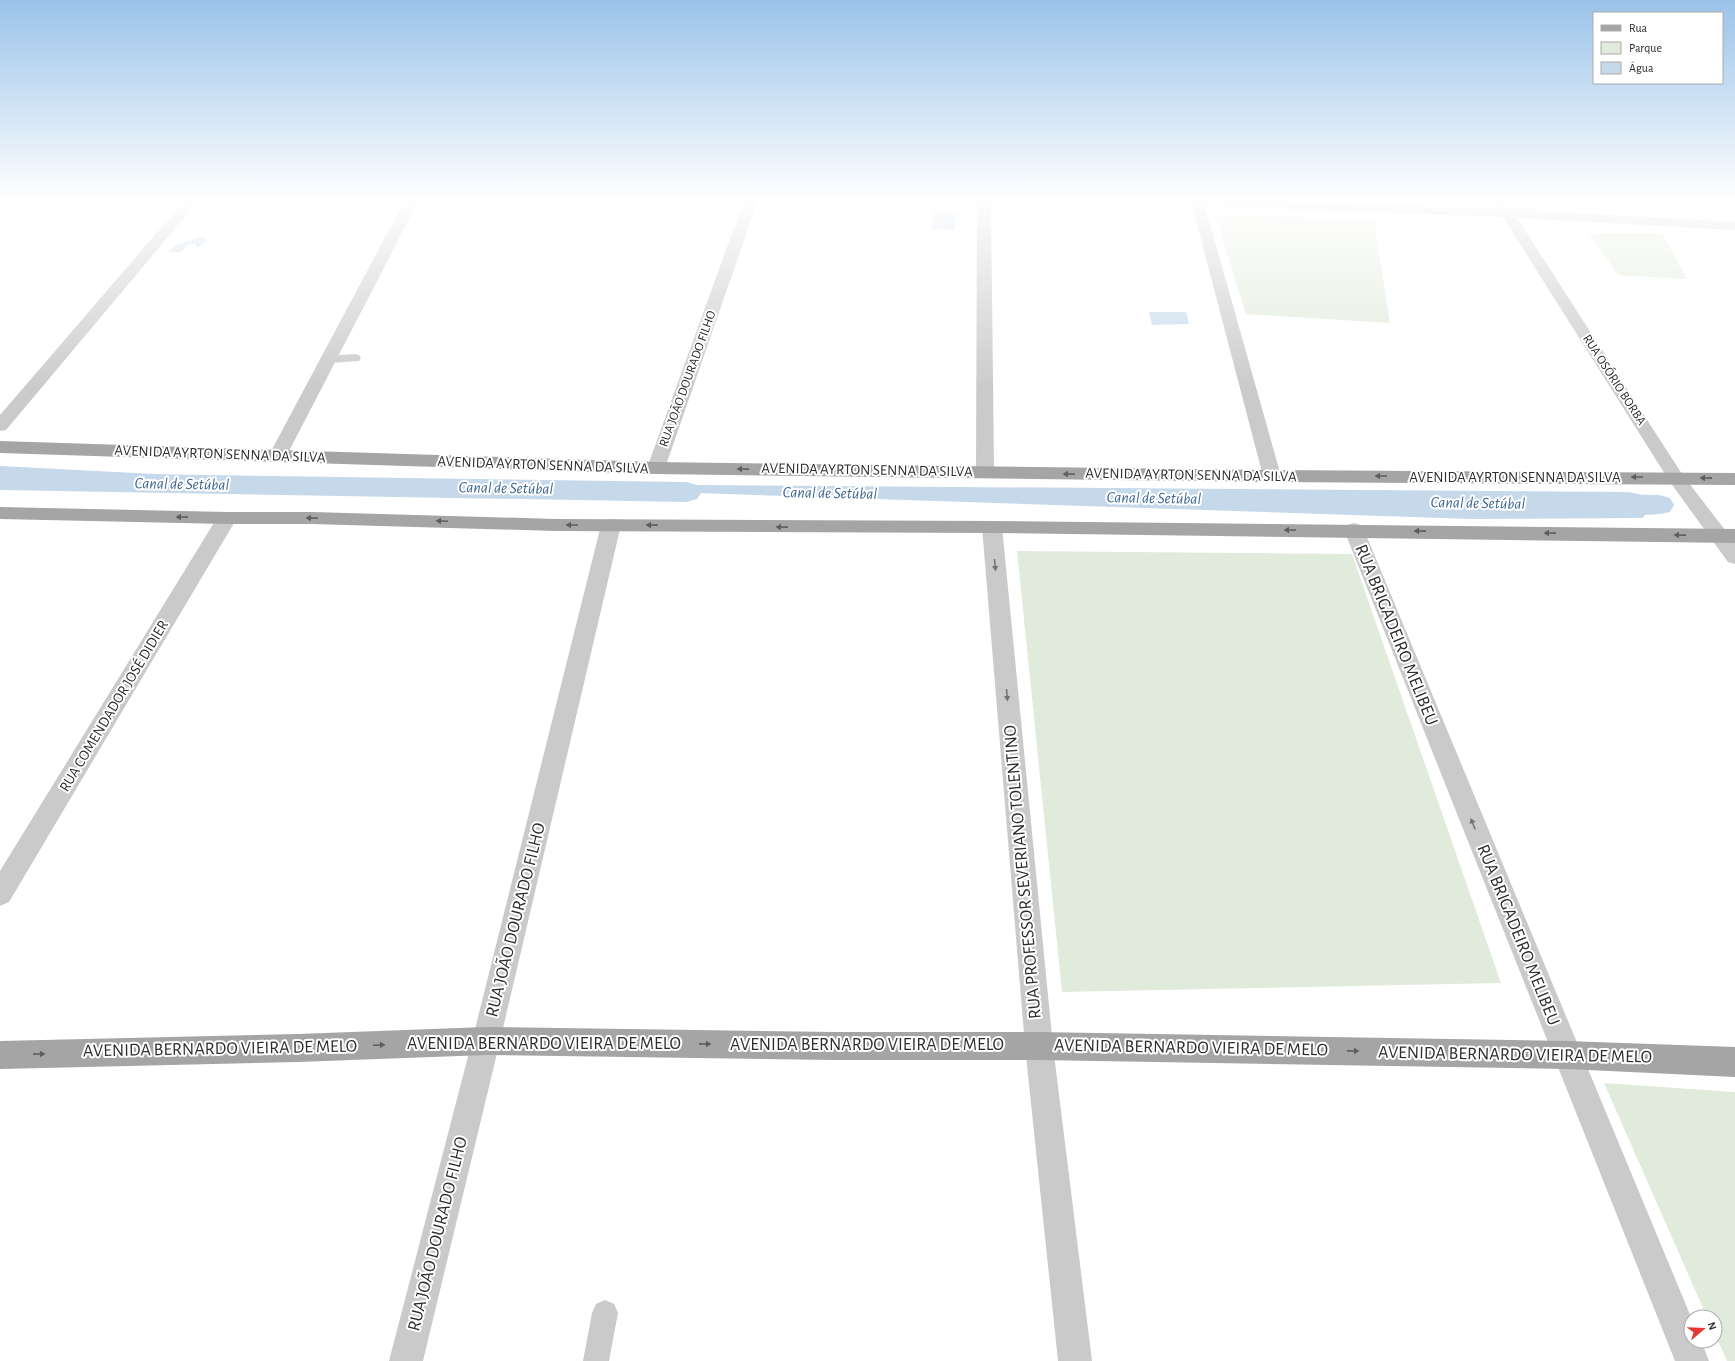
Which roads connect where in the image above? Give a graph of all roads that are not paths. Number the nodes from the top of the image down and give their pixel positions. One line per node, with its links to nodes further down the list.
1 (138, 264): 9 (street)
2 (379, 264): 7 (street)
3 (728, 264): 12 (street, RUA JOÃO DOURADO FILHO)
4 (984, 264): 13 (street)
5 (1214, 264): 14 (street)
6 (1540, 264): 15 (street, RUA OSÓRIO BORBA)
7 (329, 358): 8 (lane); 11 (street)
8 (355, 358)
9 (0, 426)
10 (0, 447): 11 (main road, AVENIDA AYRTON SENNA DA SILVA)
11 (278, 455): 12 (main road, AVENIDA AYRTON SENNA DA SILVA)
12 (656, 468): 13 (main road, AVENIDA AYRTON SENNA DA SILVA, one-way to 12)
13 (985, 472): 14 (main road, AVENIDA AYRTON SENNA DA SILVA, one-way to 13)
14 (1272, 476): 15 (main road, AVENIDA AYRTON SENNA DA SILVA, one-way to 14)
15 (1676, 478): 16 (main road, AVENIDA AYRTON SENNA DA SILVA, one-way to 15); 22 (street, RUA OSÓRIO BORBA)
16 (1735, 478)
17 (0, 513): 18 (main road, one-way to 17)
18 (228, 518): 19 (main road, one-way to 18); 24 (street, RUA COMENDADOR JOSÉ DIDIER)
19 (611, 525): 20 (main road, one-way to 19); 25 (street, RUA JOÃO DOURADO FILHO)
20 (992, 527): 21 (main road, one-way to 20); 26 (street, RUA PROFESSOR SEVERIANO TOLENTINO, one-way to 26)
21 (1354, 530): 22 (main road, one-way to 21); 28 (street, RUA BRIGADEIRO MELIBEU, one-way to 21)
22 (1727, 536): 23 (street, RUA OSÓRIO BORBA)
23 (1735, 557)
24 (0, 894)
25 (486, 1041): 26 (main road, AVENIDA BERNARDO VIEIRA DE MELO, one-way to 26); 27 (main road, AVENIDA BERNARDO VIEIRA DE MELO, one-way to 25); 31 (street, RUA JOÃO DOURADO FILHO)
26 (1039, 1046): 28 (main road, AVENIDA BERNARDO VIEIRA DE MELO, one-way to 28); 33 (street, RUA PROFESSOR SEVERIANO TOLENTINO)
27 (0, 1055)
28 (1567, 1055): 29 (main road, AVENIDA BERNARDO VIEIRA DE MELO); 34 (street, RUA BRIGADEIRO MELIBEU)
29 (1735, 1062)
30 (605, 1313): 32 (lane)
31 (406, 1361)
32 (596, 1361)
33 (1075, 1361)
34 (1692, 1361)

